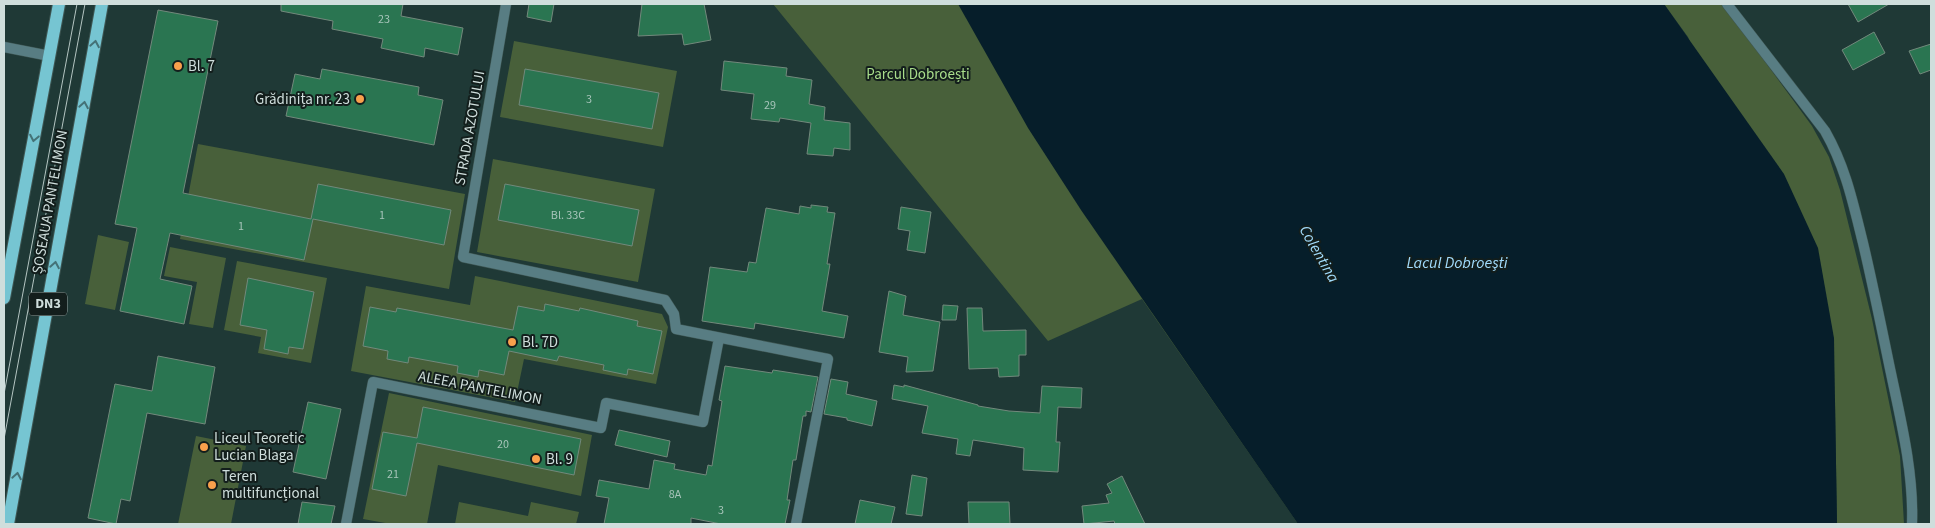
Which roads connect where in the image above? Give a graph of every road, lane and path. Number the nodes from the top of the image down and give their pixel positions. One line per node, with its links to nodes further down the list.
1 (60, 4): 6 (main road, ȘOSEAUA PANTELIMON)
2 (102, 4): 9 (main road, ȘOSEAUA PANTELIMON / DN3, one-way to 2)
3 (506, 4): 8 (street, STRADA AZOTULUI)
4 (1727, 4): 12 (street)
5 (4, 47): 6 (street)
6 (50, 56): 7 (main road, ȘOSEAUA PANTELIMON, one-way to 7)
7 (4, 298)
8 (720, 338): 10 (street, ALEEA PANTELIMON); 11 (street)
9 (8, 524)
10 (346, 524)
11 (796, 524)
12 (1912, 524)

